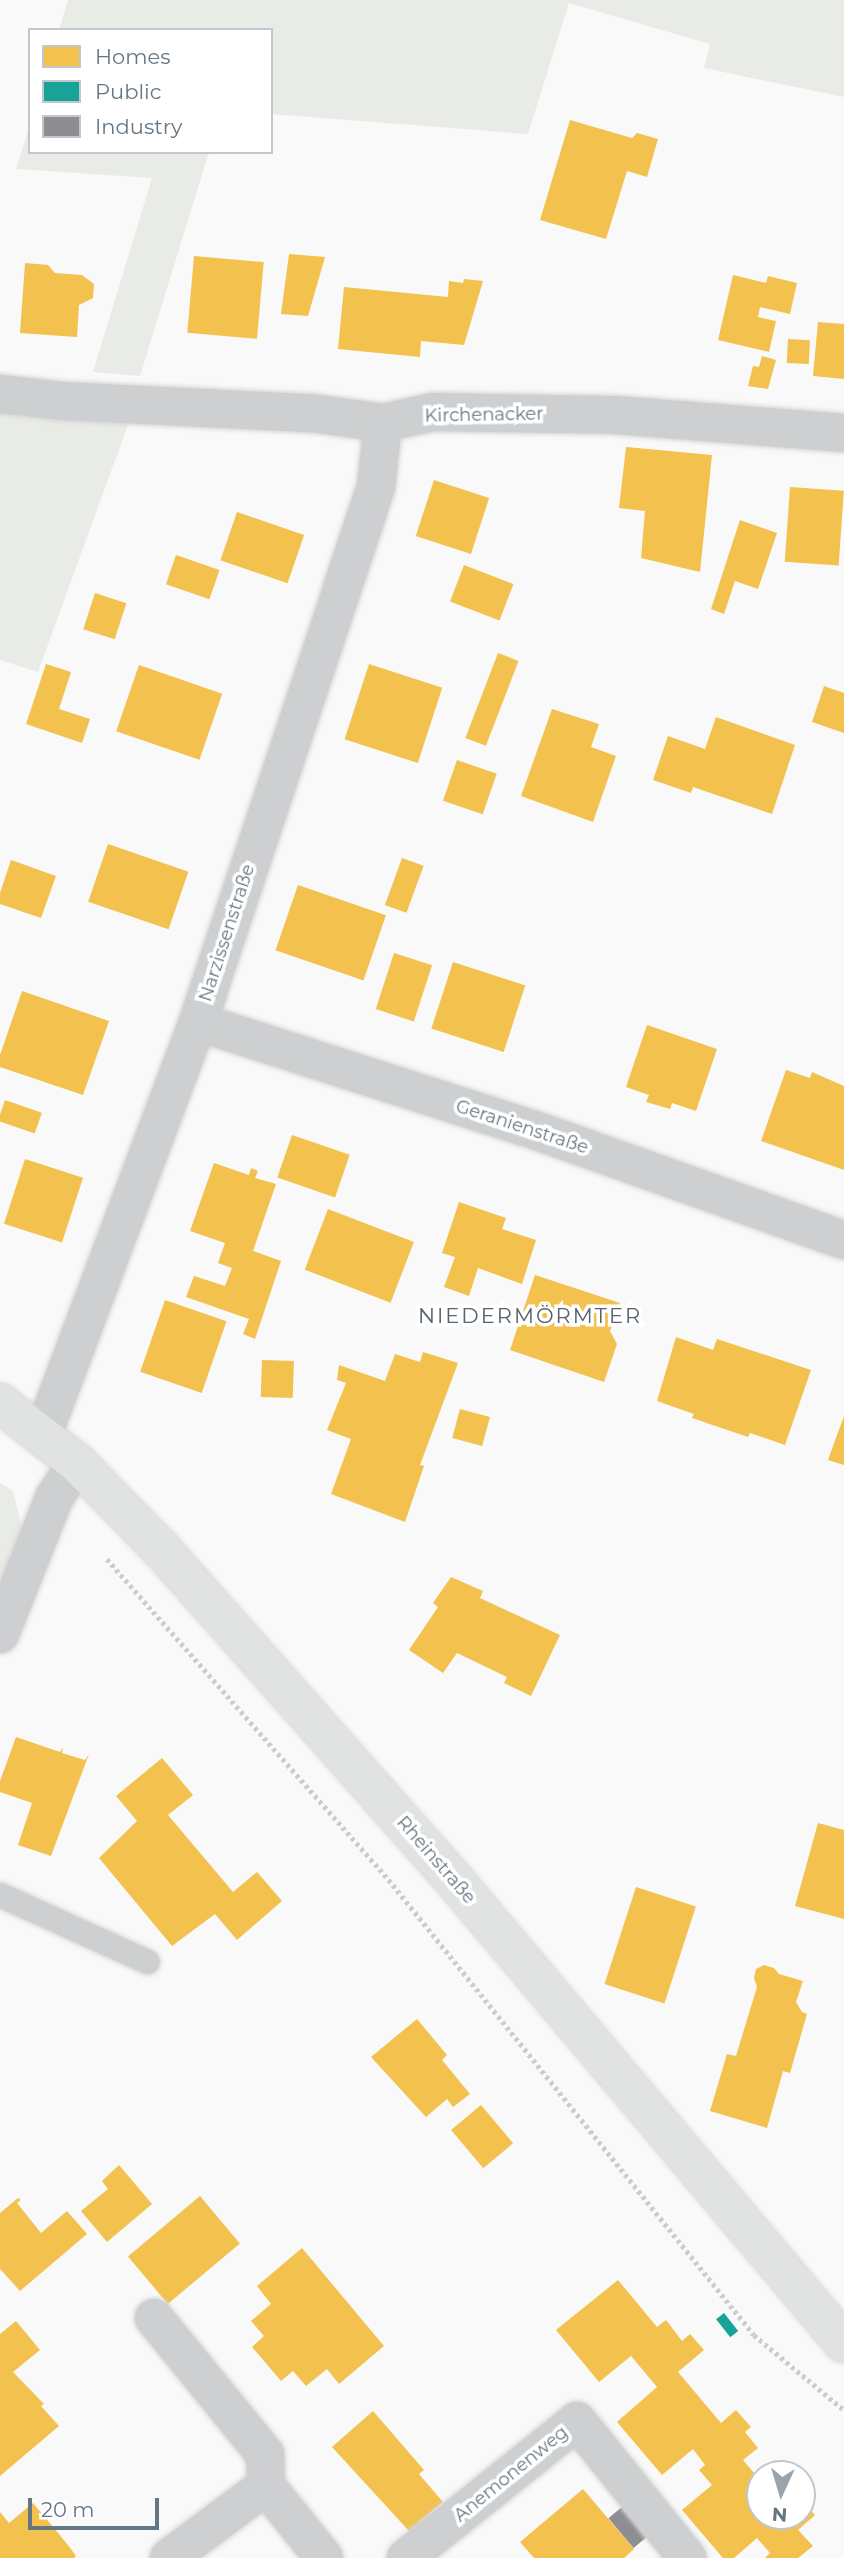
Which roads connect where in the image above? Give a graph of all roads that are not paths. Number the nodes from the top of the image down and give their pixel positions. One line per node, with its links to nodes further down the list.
1 (0, 394): 2 (street, Kirchenacker)
2 (383, 424): 3 (street, Kirchenacker); 4 (street, Narzissenstraße)
3 (844, 433)
4 (198, 1022): 5 (street, Geranienstraße); 7 (street, Narzissenstraße)
5 (844, 1240)
6 (0, 1403): 7 (main road, Rheinstraße)
7 (43, 1434): 8 (main road, Rheinstraße)
8 (77, 1463): 9 (street); 13 (main road, Rheinstraße)
9 (0, 1634)
10 (0, 1895): 11 (lane)
11 (148, 1962)
12 (154, 2318): 14 (street)
13 (844, 2343)
14 (267, 2486): 15 (street); 16 (street)
15 (169, 2558)
16 (324, 2558)
17 (405, 2558): 18 (street, Anemonenweg)
18 (687, 2558)

